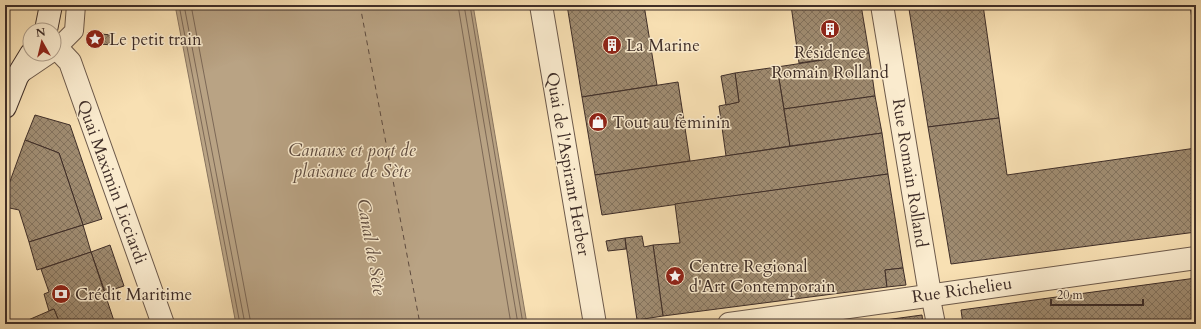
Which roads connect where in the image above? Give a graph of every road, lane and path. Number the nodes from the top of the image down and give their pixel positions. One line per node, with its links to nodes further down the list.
1 (51, 5): 5 (street)
2 (76, 5): 6 (lane)
3 (541, 5): 15 (street, Quai de l'Aspirant Herber)
4 (882, 5): 13 (street, Rue Romain Rolland)
5 (48, 22)
6 (62, 42)
7 (62, 56): 14 (street, Quai Maximin Licciardi)
8 (27, 62): 10 (street)
9 (38, 62): 10 (lane)
10 (17, 77): 11 (street)
11 (5, 107)
12 (1196, 258): 13 (street, Rue Richelieu)
13 (930, 294): 16 (street, Rue Richelieu); 17 (lane)
14 (163, 324)
15 (595, 324)
16 (729, 324)
17 (936, 324)

